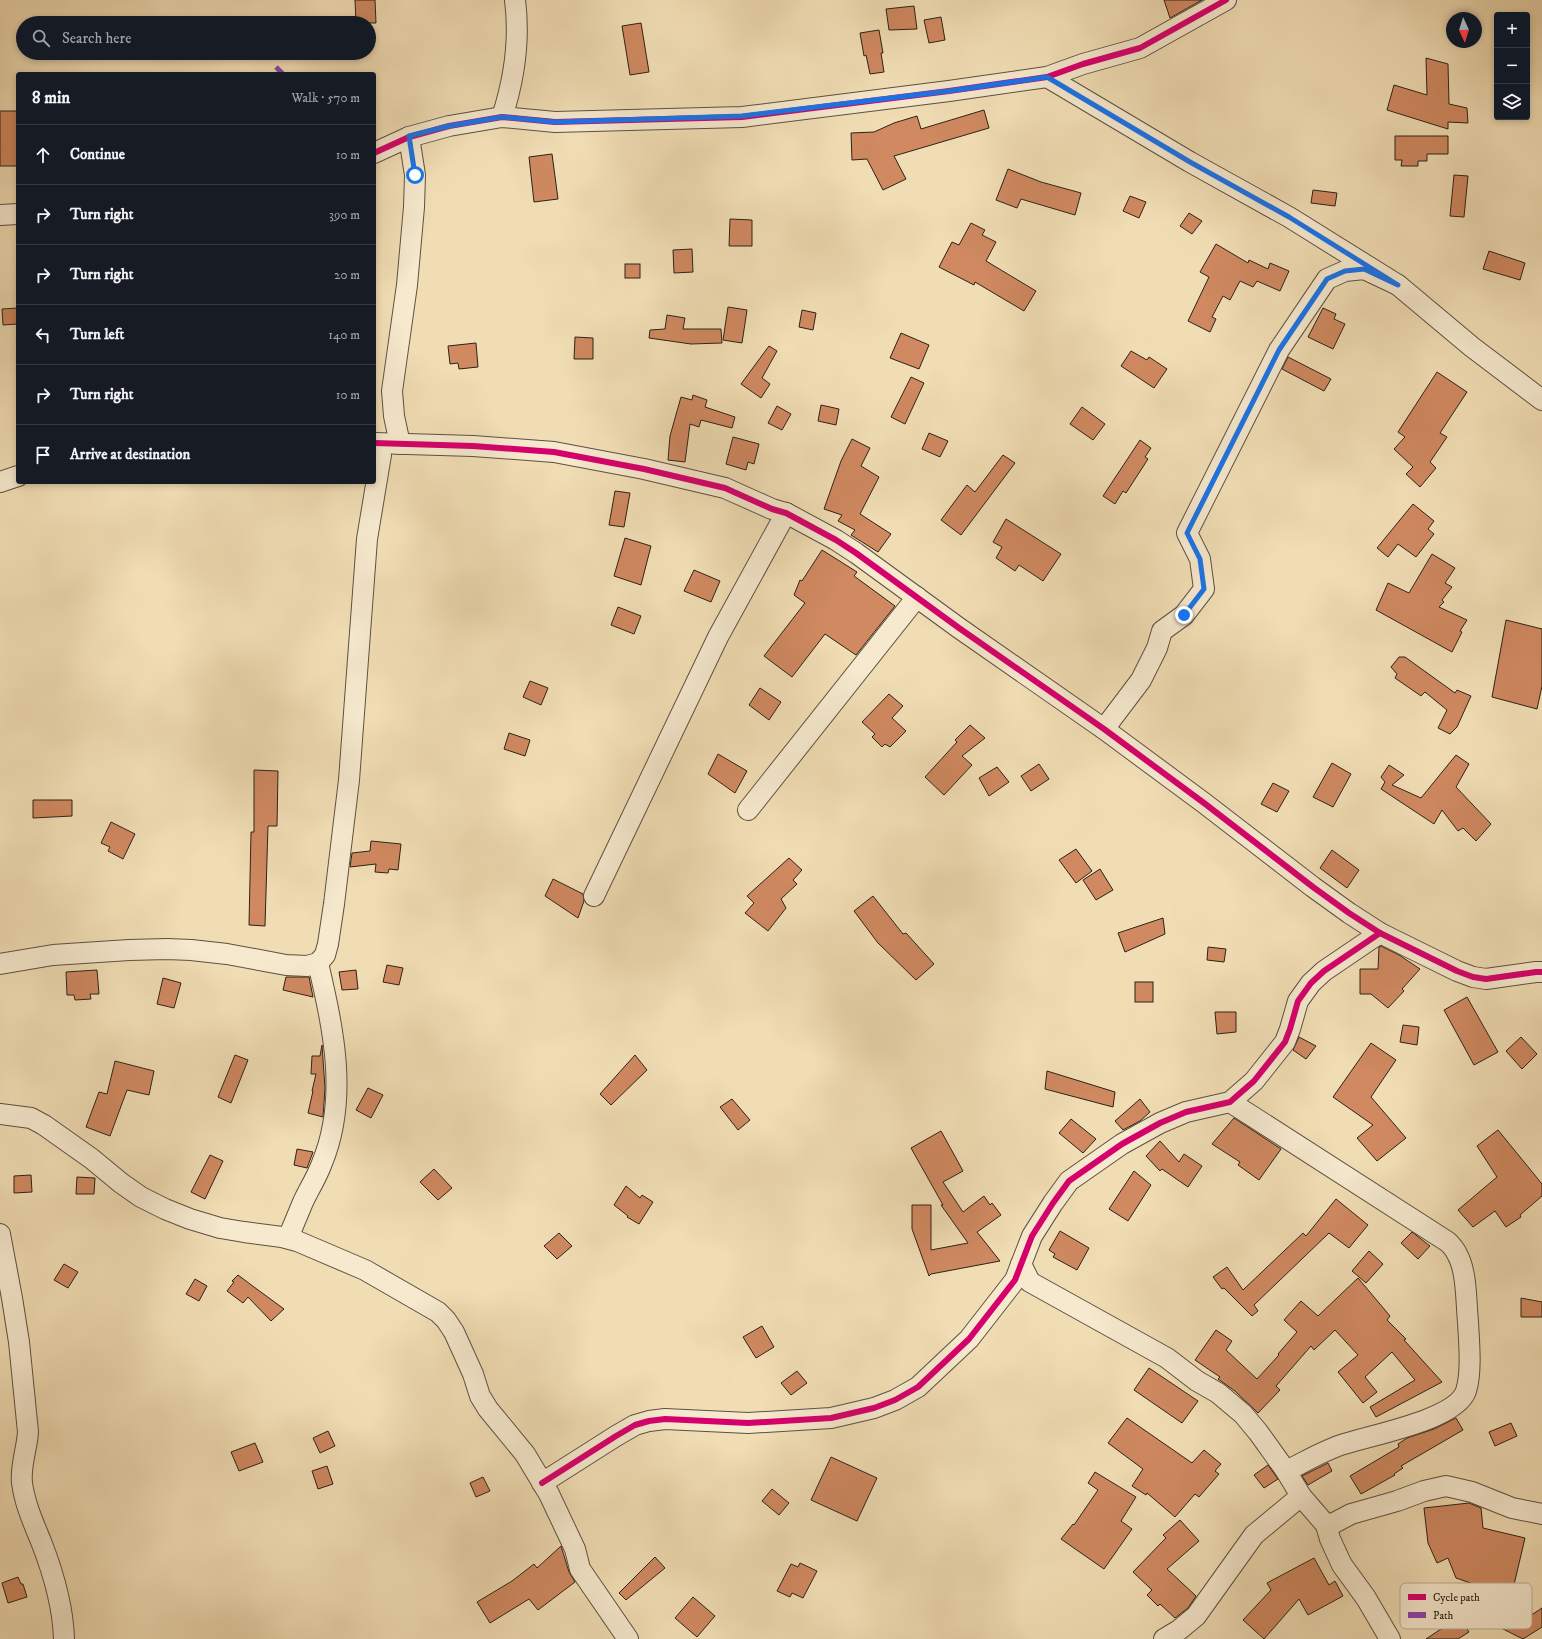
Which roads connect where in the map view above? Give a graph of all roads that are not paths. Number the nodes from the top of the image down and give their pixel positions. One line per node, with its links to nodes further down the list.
1 (515, 0): 4 (street)
2 (1226, 0): 3 (street)
3 (1047, 77): 4 (street); 9 (street)
4 (502, 117): 5 (street)
5 (409, 136): 6 (street); 12 (street)
6 (376, 153)
7 (16, 214): 8 (street)
8 (0, 215)
9 (1398, 285): 10 (street); 18 (street)
10 (1542, 400)
11 (376, 443): 12 (street)
12 (400, 444): 16 (street)
13 (376, 445): 22 (street)
14 (16, 477): 15 (street)
15 (0, 482)
16 (786, 513): 17 (street); 20 (street)
17 (917, 597): 18 (street); 19 (street)
18 (1104, 729): 21 (street)
19 (748, 810)
20 (594, 896)
21 (1380, 933): 24 (street); 25 (street)
22 (318, 963): 23 (street); 28 (street)
23 (0, 964)
24 (1542, 972)
25 (1230, 1102): 29 (street); 30 (street)
26 (0, 1114): 28 (street)
27 (0, 1234): 35 (street)
28 (288, 1238): 31 (street)
29 (1021, 1264): 30 (street); 31 (street)
30 (1286, 1471): 32 (street)
31 (542, 1483): 36 (street)
32 (1301, 1496): 34 (street); 37 (street)
33 (1542, 1514): 34 (street)
34 (1326, 1525): 38 (street)
35 (64, 1639)
36 (628, 1639)
37 (1164, 1639)
38 (1390, 1639)

